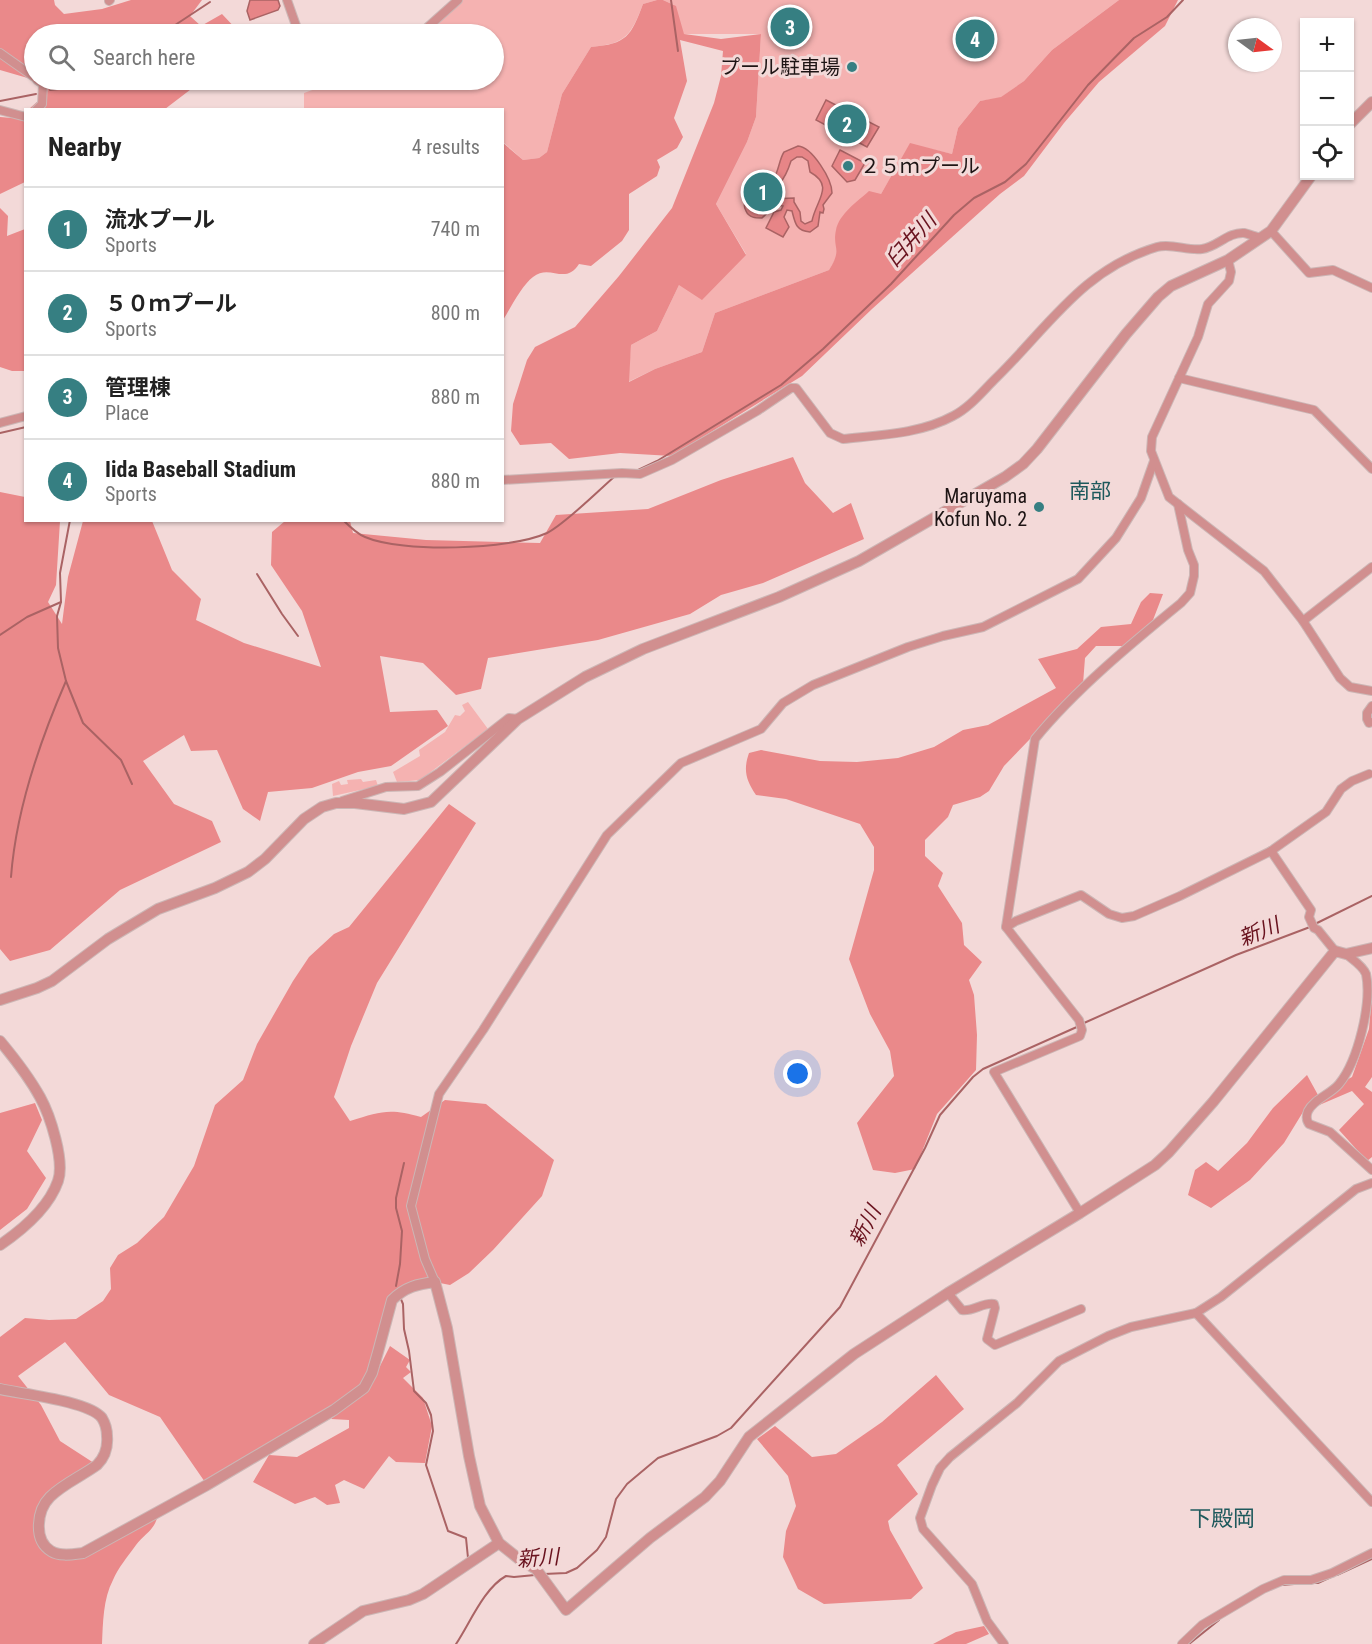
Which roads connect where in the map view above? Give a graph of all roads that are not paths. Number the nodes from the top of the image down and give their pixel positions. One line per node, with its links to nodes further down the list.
1 (287, 0): 3 (street)
2 (458, 0): 4 (street)
3 (295, 24)
4 (431, 24)
5 (0, 53): 6 (street)
6 (24, 70)
7 (43, 90): 9 (street)
8 (1372, 102): 12 (street)
9 (38, 108)
10 (0, 110): 11 (street)
11 (24, 116)
12 (1354, 120)
13 (1308, 180): 14 (street)
14 (1271, 231): 15 (street); 17 (street)
15 (1261, 238): 16 (street); 23 (street)
16 (1228, 260): 18 (street); 29 (street)
17 (1372, 288)
18 (1179, 378): 21 (street); 22 (street)
19 (24, 417): 20 (street)
20 (0, 423)
21 (1154, 460): 24 (street); 43 (street)
22 (1372, 469)
23 (504, 480)
24 (1178, 504): 26 (street); 34 (street)
25 (1372, 567): 26 (street)
26 (1303, 621): 27 (street)
27 (1372, 691)
28 (1372, 706): 30 (street)
29 (518, 719): 32 (street); 32 (street)
30 (1372, 722)
31 (1371, 772): 33 (street)
32 (336, 803): 37 (street)
33 (1271, 850): 34 (street); 36 (street)
34 (1006, 927): 41 (street)
35 (1372, 948): 36 (street)
36 (1340, 952): 39 (street); 41 (street)
37 (0, 1000)
38 (0, 1041): 42 (street)
39 (1372, 1170)
40 (1372, 1183): 46 (street)
41 (1080, 1213): 44 (street)
42 (0, 1245)
43 (435, 1282): 47 (street); 49 (street)
44 (948, 1293): 45 (street); 49 (street)
45 (1081, 1309)
46 (1196, 1313): 48 (street); 52 (street)
47 (0, 1389)
48 (1372, 1502)
49 (499, 1543): 51 (street)
50 (1372, 1553): 53 (street)
51 (314, 1644)
52 (1004, 1644)
53 (1182, 1644)

